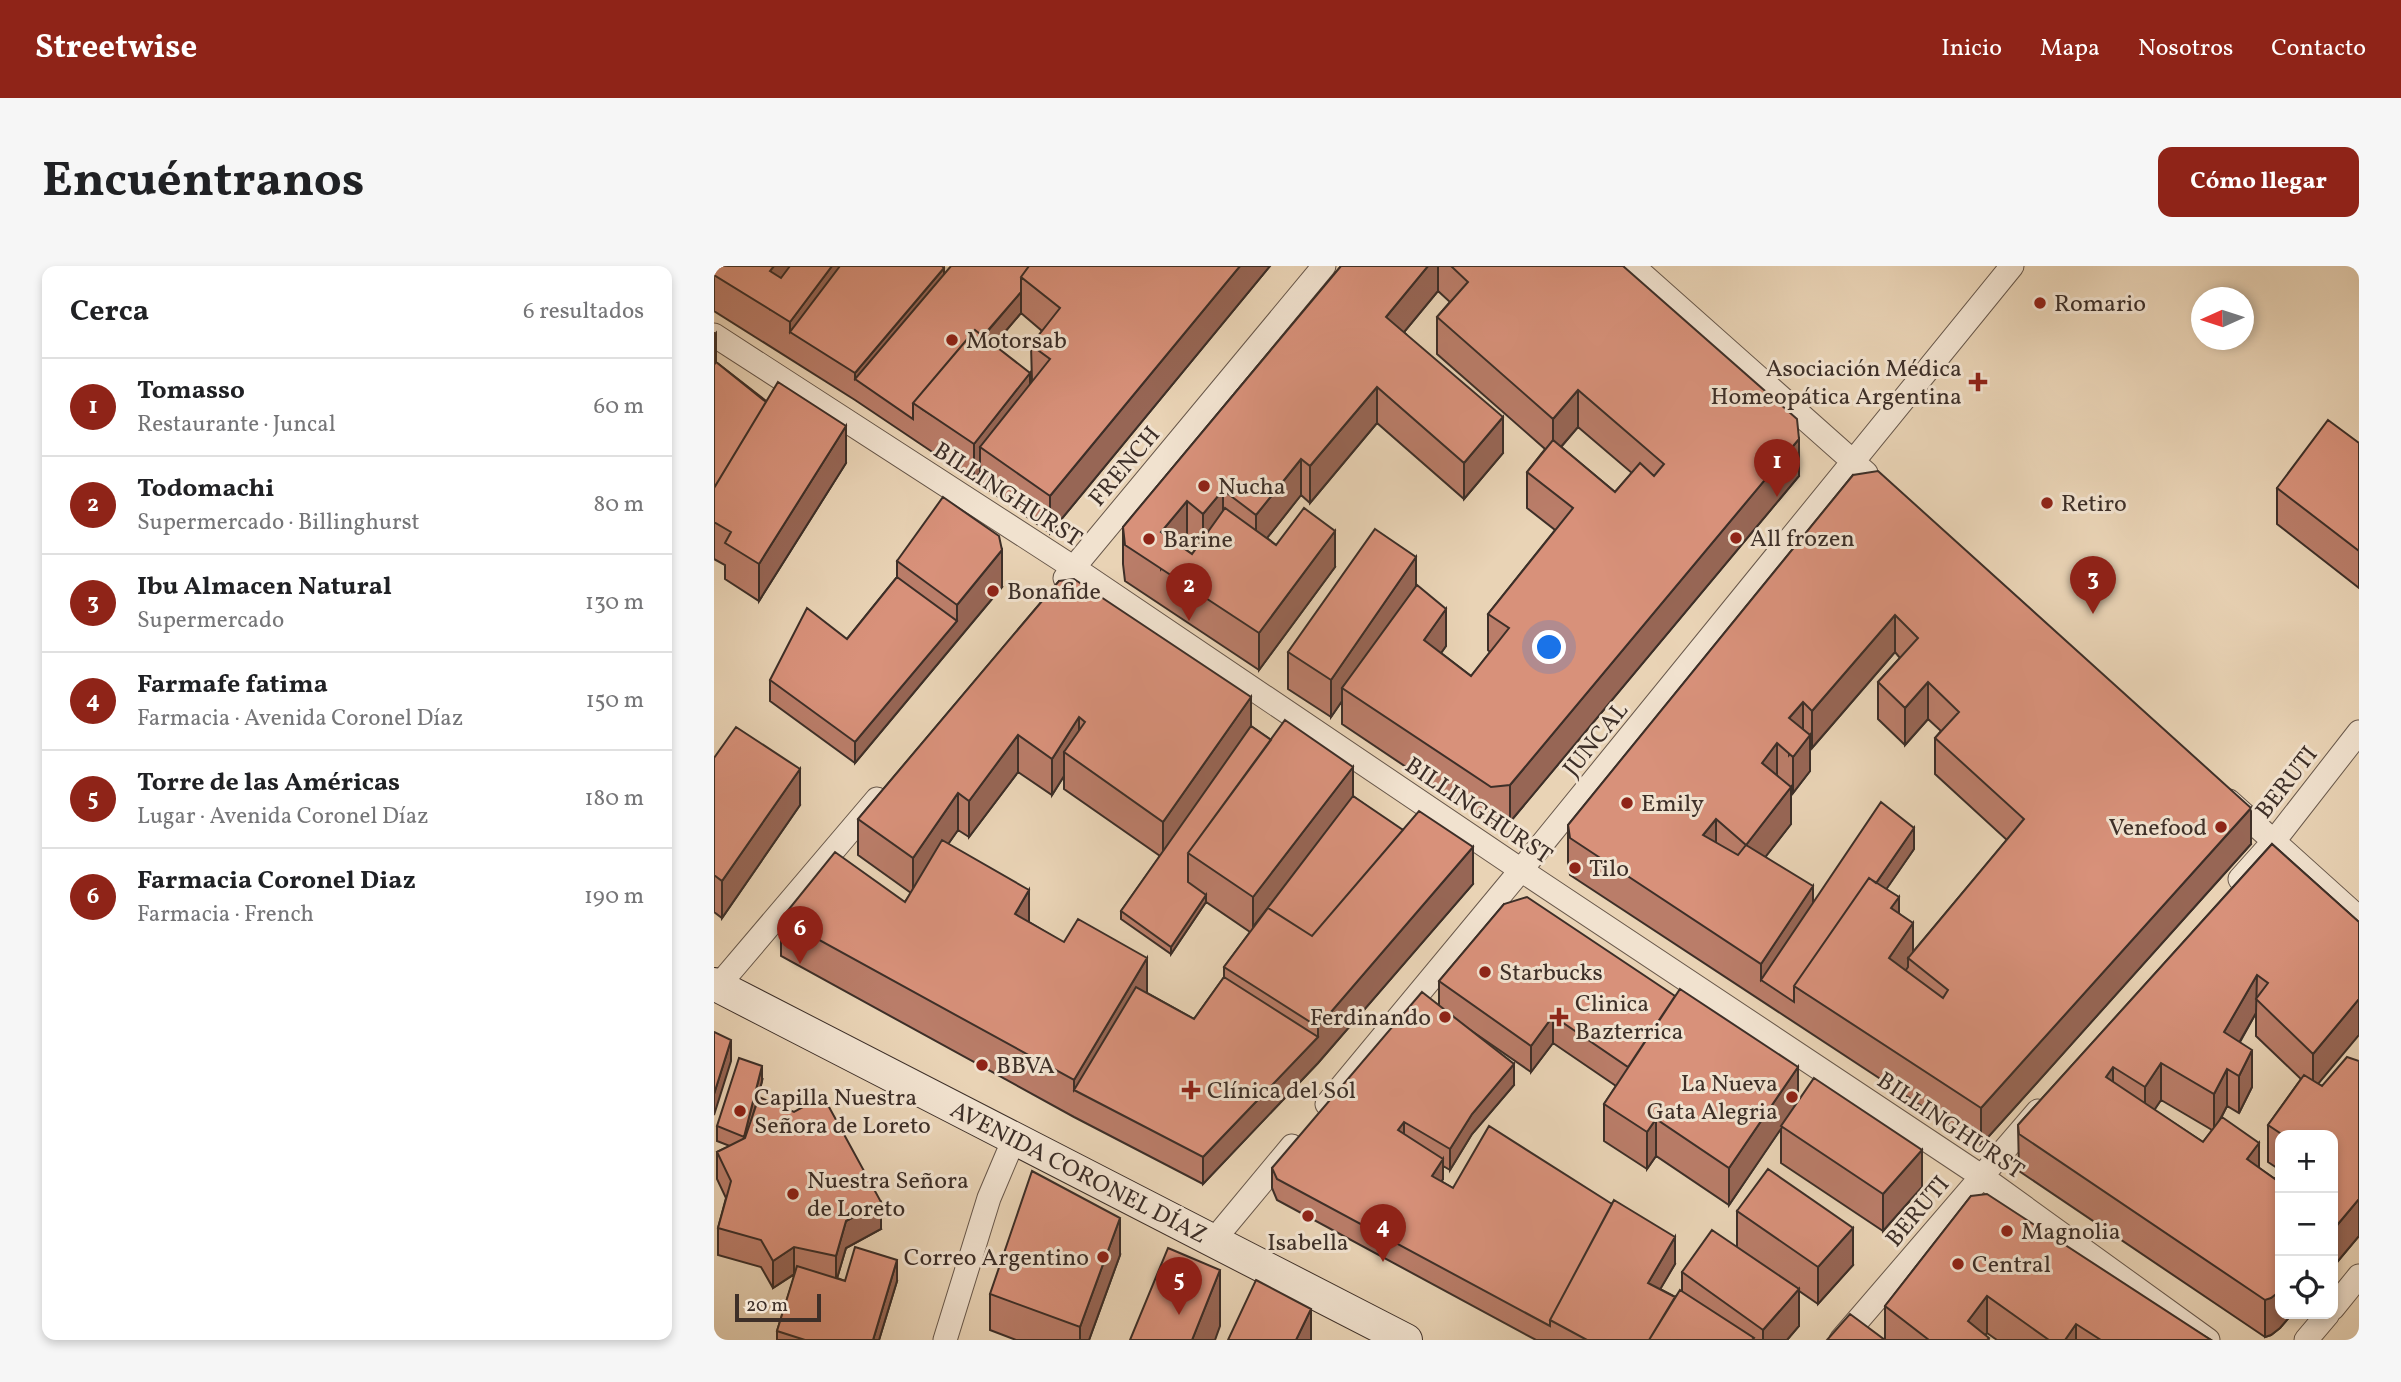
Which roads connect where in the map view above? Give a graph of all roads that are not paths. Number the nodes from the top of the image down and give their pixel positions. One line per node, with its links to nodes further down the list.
1 (1324, 266): 7 (street, FRENCH)
2 (1633, 266): 5 (street)
3 (2012, 266): 5 (street, JUNCAL)
4 (714, 335): 7 (street, BILLINGHURST)
5 (1854, 463): 6 (street); 13 (street, JUNCAL)
6 (1885, 491)
7 (1074, 568): 8 (street, FRENCH); 13 (street, BILLINGHURST)
8 (1050, 596)
9 (2359, 732): 12 (street, BERUTI)
10 (890, 784): 16 (street)
11 (2212, 786): 12 (street)
12 (2274, 841): 14 (street, BERUTI); 15 (street)
13 (1521, 870): 19 (street, BILLINGHURST); 20 (street, JUNCAL)
14 (2228, 894)
15 (2359, 918)
16 (716, 985): 18 (main road, AVENIDA CORONEL DÍAZ)
17 (2054, 1092): 19 (street, BERUTI)
18 (1014, 1139): 20 (main road, AVENIDA CORONEL DÍAZ); 24 (street)
19 (1981, 1176): 26 (street, BERUTI); 27 (street, BILLINGHURST)
20 (1213, 1241): 25 (main road, AVENIDA CORONEL DÍAZ)
21 (2359, 1276): 22 (street)
22 (2338, 1302)
23 (2324, 1319): 28 (street)
24 (945, 1340)
25 (1406, 1340)
26 (1841, 1340)
27 (2208, 1340)
28 (2306, 1340)

